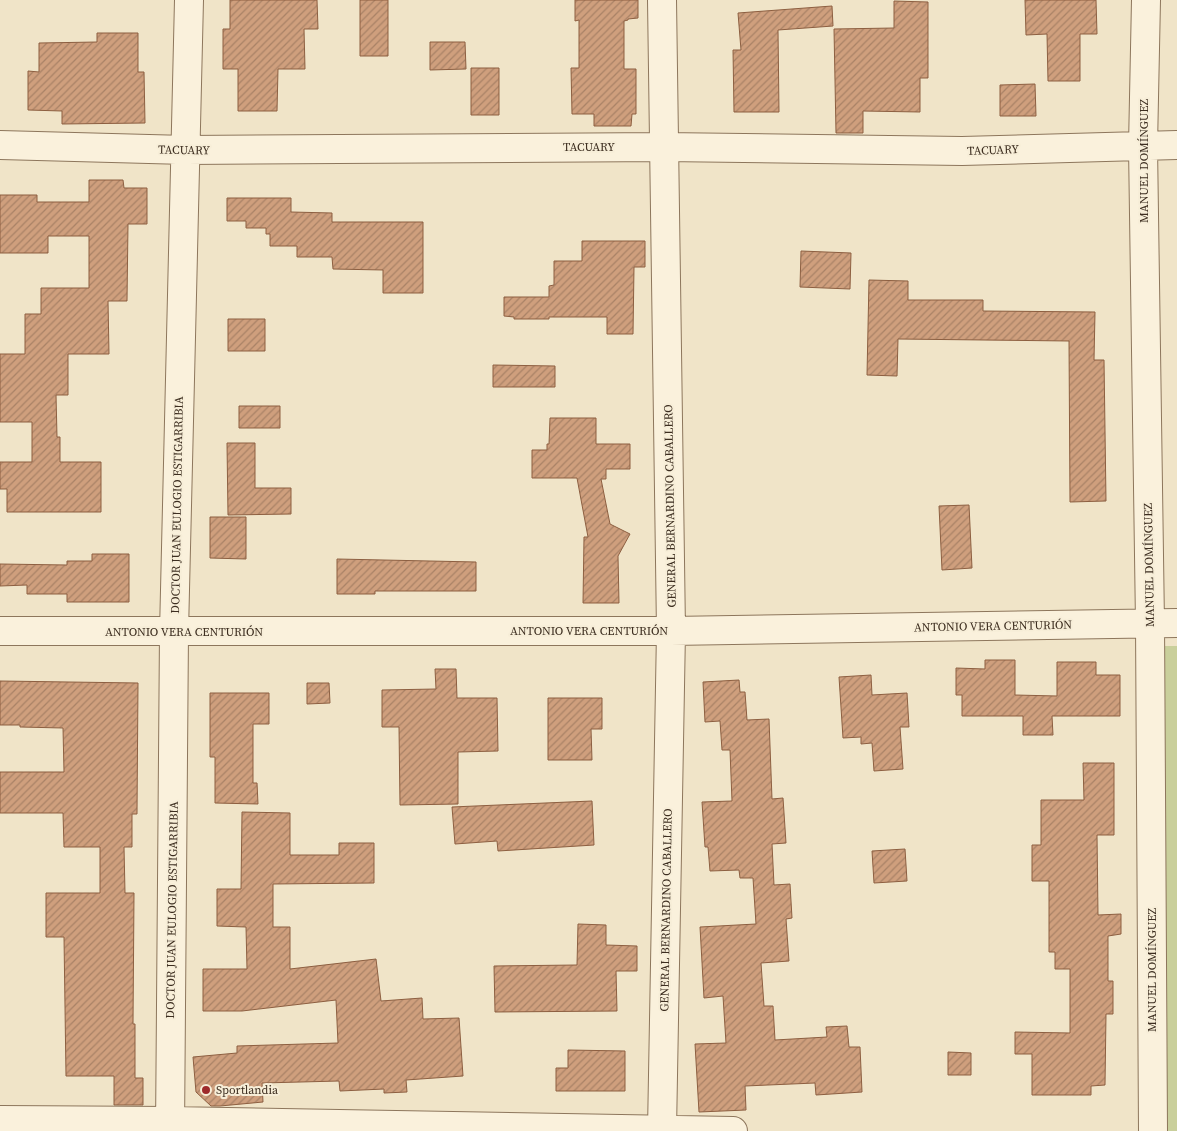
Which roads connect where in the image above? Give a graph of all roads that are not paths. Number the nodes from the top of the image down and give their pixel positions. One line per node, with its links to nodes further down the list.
1 (189, 0): 8 (street, DOCTOR JUAN EULOGIO ESTIGARRIBIA)
2 (662, 0): 7 (street, GENERAL BERNARDINO CABALLERO)
3 (1146, 0): 6 (street, MANUEL DOMÍNGUEZ)
4 (0, 145): 8 (street, TACUARY)
5 (1177, 145): 6 (street, TACUARY)
6 (1143, 146): 7 (street, TACUARY); 9 (street, MANUEL DOMÍNGUEZ)
7 (664, 147): 8 (street, TACUARY); 11 (street, GENERAL BERNARDINO CABALLERO)
8 (186, 150): 13 (street, DOCTOR JUAN EULOGIO ESTIGARRIBIA)
9 (1150, 623): 10 (street, ANTONIO VERA CENTURIÓN); 11 (street, ANTONIO VERA CENTURIÓN); 18 (street, MANUEL DOMÍNGUEZ)
10 (1177, 623)
11 (671, 631): 13 (street, ANTONIO VERA CENTURIÓN); 16 (street, GENERAL BERNARDINO CABALLERO)
12 (0, 632): 13 (street, ANTONIO VERA CENTURIÓN)
13 (174, 632): 15 (street, DOCTOR JUAN EULOGIO ESTIGARRIBIA)
14 (0, 1120): 15 (street)
15 (170, 1126): 16 (street)
16 (662, 1130): 17 (street)
17 (733, 1131)
18 (1153, 1131)

